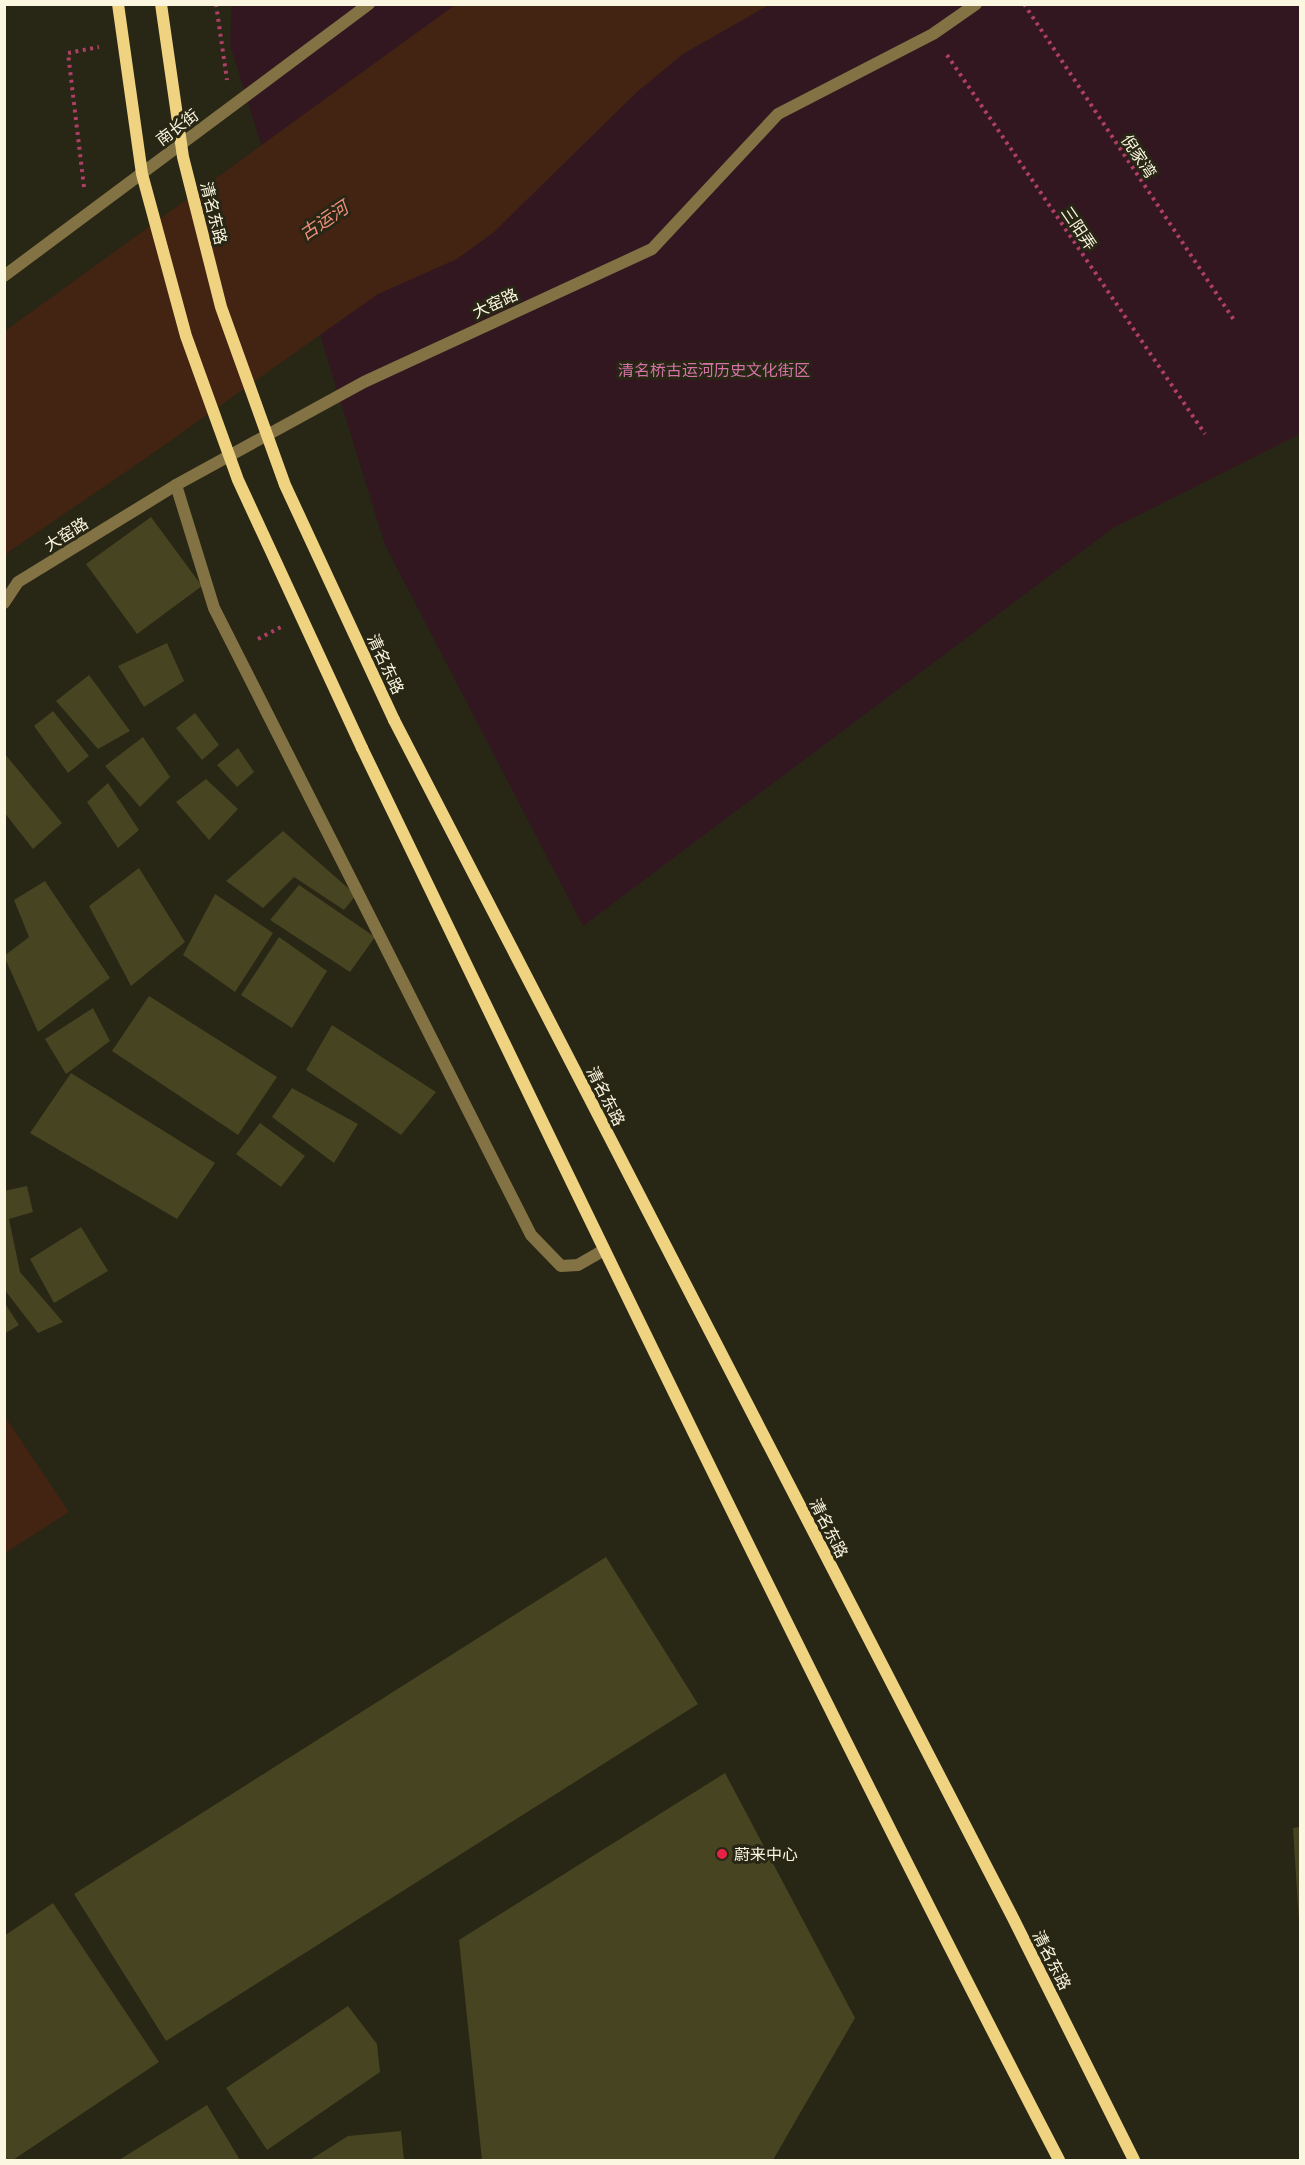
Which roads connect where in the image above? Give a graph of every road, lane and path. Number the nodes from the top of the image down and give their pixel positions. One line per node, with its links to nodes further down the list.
1 (118, 4): 8 (main road, bridge)
2 (161, 4): 20 (main road, 清名东路, bridge)
3 (216, 4): 9 (path)
4 (369, 4): 9 (street, 南长街)
5 (976, 4): 7 (street, 大窑路)
6 (1024, 4): 12 (path, 倪家湾)
7 (933, 34): 13 (path, 三阳弄); 14 (street, 大窑路)
8 (123, 42): 10 (path); 16 (main road, bridge)
9 (231, 107): 10 (street, 南长街)
10 (87, 214): 11 (street, 南长街)
11 (4, 276)
12 (1234, 320)
13 (1205, 434)
14 (176, 485): 15 (street, 大窑路); 18 (street)
15 (4, 603)
16 (300, 618): 17 (path); 18 (main road, bridge)
17 (251, 642)
18 (604, 1251): 19 (main road)
19 (1059, 2160)
20 (1134, 2160)

